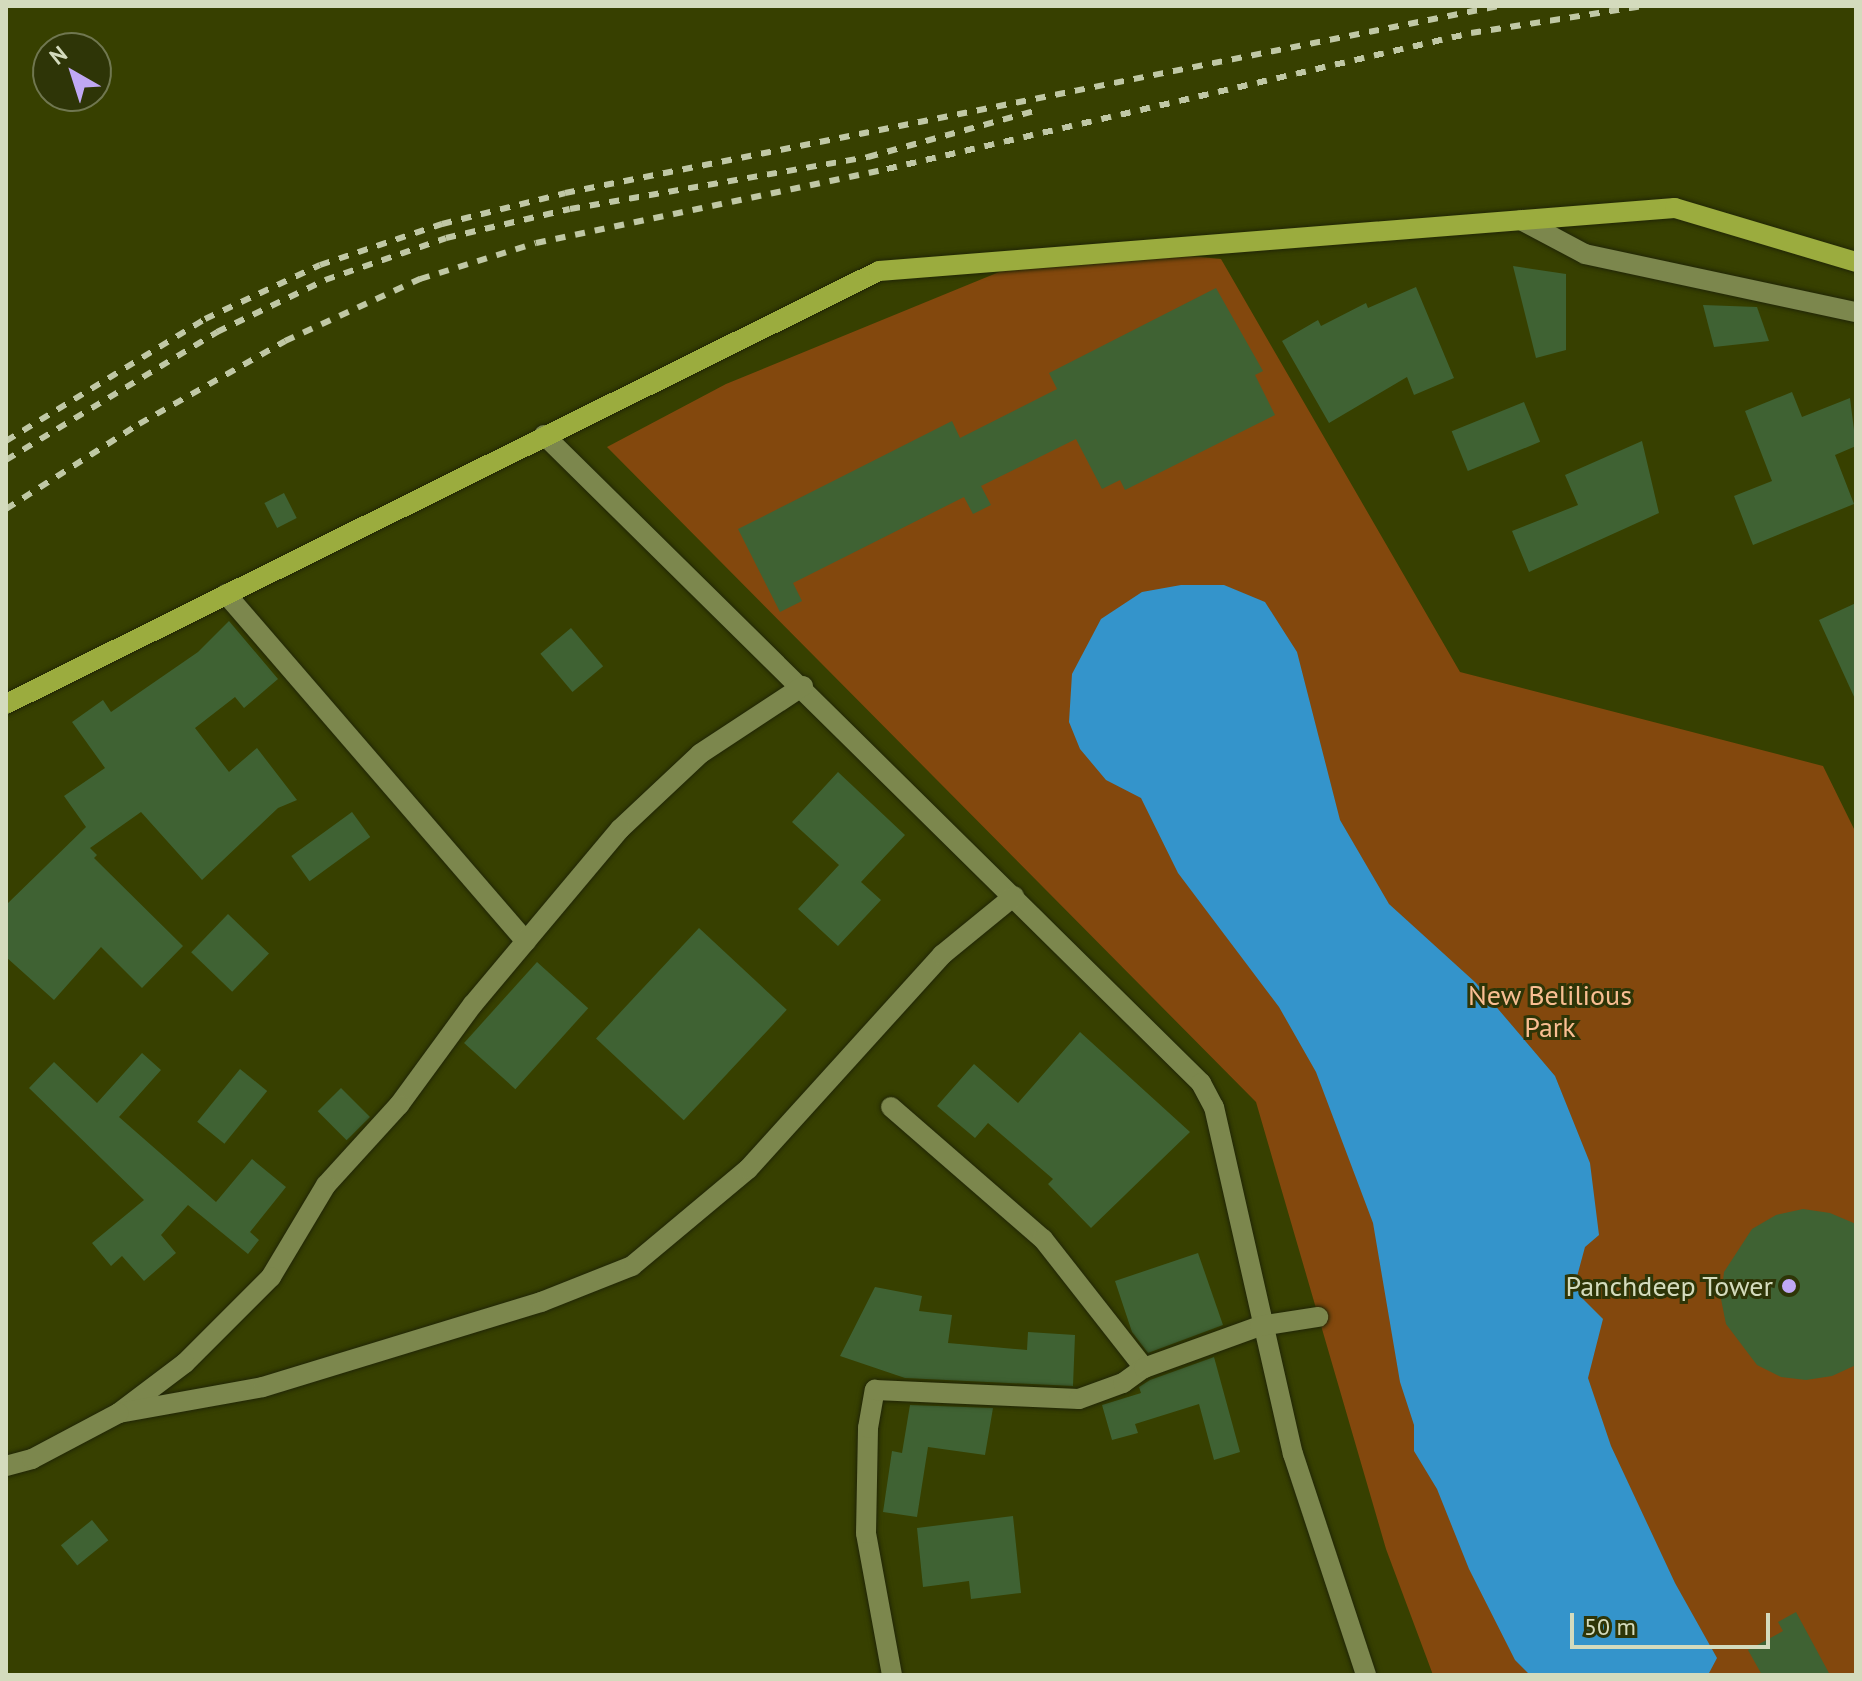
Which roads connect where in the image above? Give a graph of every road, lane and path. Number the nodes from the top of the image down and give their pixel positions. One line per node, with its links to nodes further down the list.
1 (1521, 220): 2 (main road); 3 (street); 4 (main road)
2 (1856, 262)
3 (1856, 312)
4 (544, 435): 5 (main road); 6 (street)
5 (226, 594): 7 (main road); 9 (street)
6 (803, 686): 8 (street); 9 (street)
7 (6, 704)
8 (1014, 896): 12 (street); 14 (street)
9 (526, 941): 14 (street)
10 (891, 1107): 13 (street)
11 (1318, 1317): 12 (street)
12 (1260, 1326): 13 (street); 17 (street)
13 (1144, 1368): 16 (street)
14 (119, 1413): 15 (street)
15 (6, 1466)
16 (892, 1675)
17 (1366, 1675)

